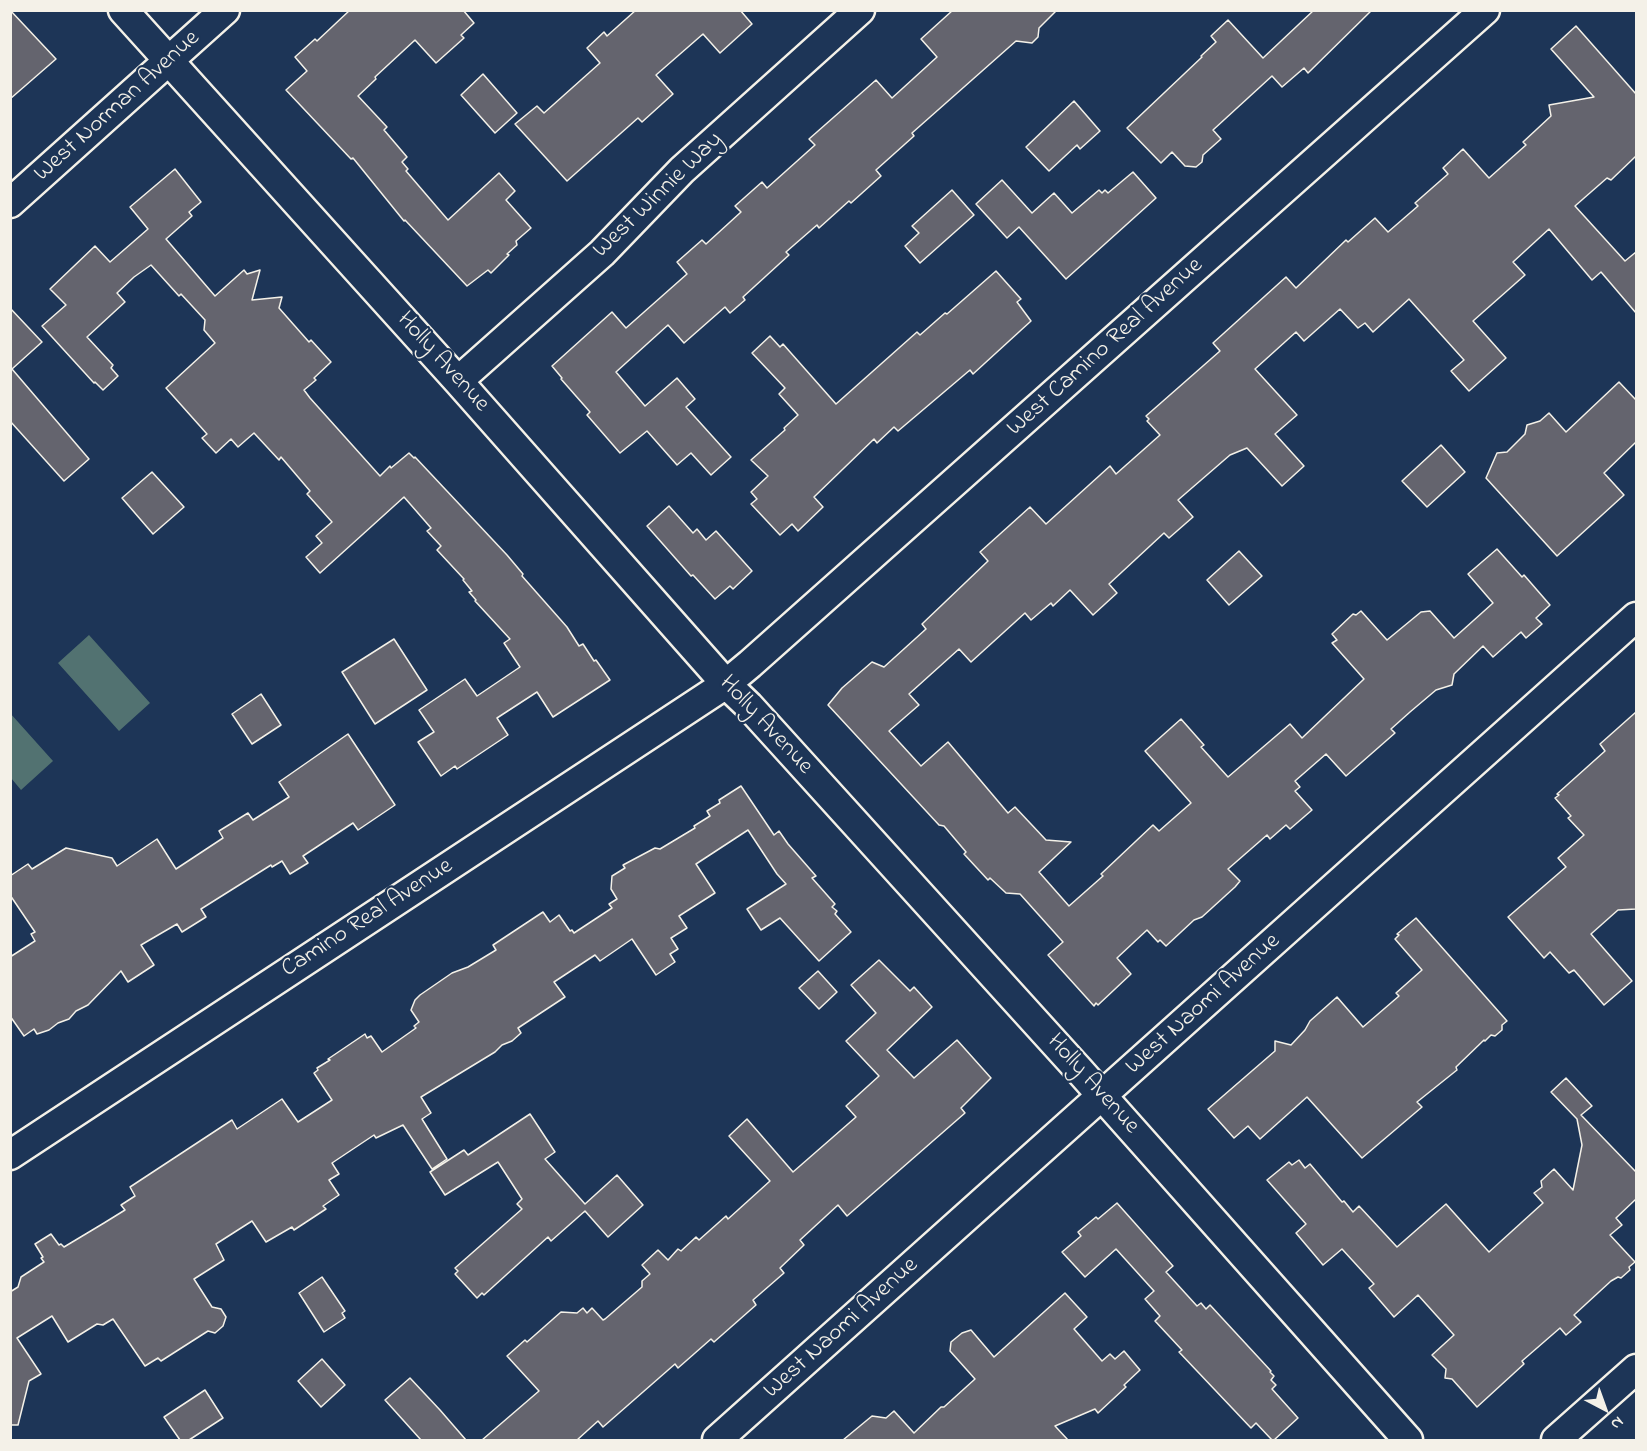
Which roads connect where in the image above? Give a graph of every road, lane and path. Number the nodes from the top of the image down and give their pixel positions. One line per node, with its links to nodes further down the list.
1 (123, 10): 5 (street, Holly Avenue)
2 (225, 10): 5 (street, West Norman Avenue)
3 (860, 10): 7 (street, West Winnie Way)
4 (1485, 10): 9 (street, West Camino Real Avenue)
5 (169, 61): 6 (street, West Norman Avenue); 7 (street, Holly Avenue)
6 (10, 203)
7 (458, 381): 9 (street, Holly Avenue)
8 (1636, 617): 10 (street, West Naomi Avenue)
9 (726, 684): 10 (street, Holly Avenue); 11 (street, Camino Real Avenue)
10 (1103, 1097): 13 (street, West Naomi Avenue); 14 (street, Holly Avenue)
11 (10, 1155)
12 (1636, 1370): 15 (street)
13 (717, 1440)
14 (1408, 1440)
15 (1556, 1440)

